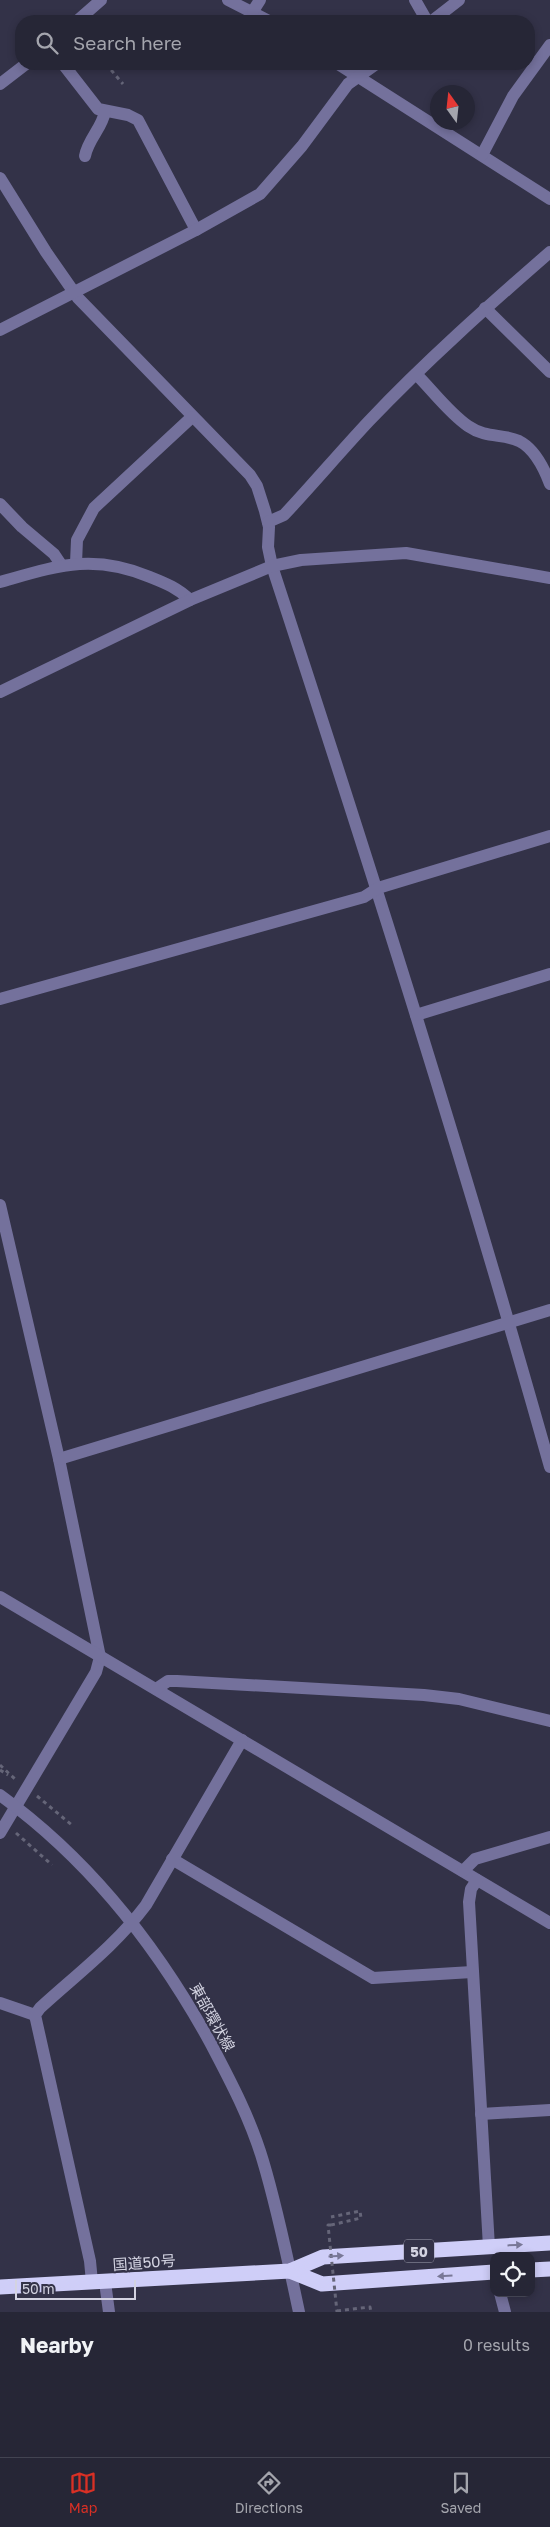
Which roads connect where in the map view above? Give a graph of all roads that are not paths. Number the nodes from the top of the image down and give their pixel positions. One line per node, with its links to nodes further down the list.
1 (100, 0): 7 (street)
2 (228, 0): 6 (street)
3 (260, 0): 6 (street)
4 (415, 0): 9 (street)
5 (459, 0): 10 (street)
6 (253, 11): 8 (street)
7 (84, 15)
8 (259, 15)
9 (423, 15)
10 (440, 15)
11 (550, 45): 12 (street)
12 (535, 66)
13 (18, 70): 19 (street)
14 (68, 70): 20 (street)
15 (349, 70): 18 (street)
16 (367, 70): 18 (street)
17 (532, 70): 21 (street)
18 (359, 75): 21 (street); 25 (street)
19 (0, 84)
20 (105, 111): 22 (street); 25 (street)
21 (482, 155): 24 (street)
22 (86, 156)
23 (0, 178): 27 (street)
24 (550, 199)
25 (196, 230): 27 (street)
26 (550, 252): 28 (street)
27 (73, 292): 29 (street); 32 (street)
28 (484, 308): 30 (street); 31 (street)
29 (0, 330)
30 (550, 372)
31 (416, 374): 33 (street); 35 (street)
32 (192, 418): 35 (street); 36 (street)
33 (550, 484)
34 (0, 504): 37 (street)
35 (268, 522): 38 (street)
36 (76, 563): 37 (street); 41 (street)
37 (62, 566): 40 (street)
38 (272, 566): 39 (street); 41 (street); 44 (street)
39 (550, 578)
40 (0, 582)
41 (190, 600): 42 (street)
42 (0, 692)
43 (550, 836): 44 (street)
44 (378, 888): 46 (street); 47 (street)
45 (550, 974): 47 (street)
46 (0, 999)
47 (416, 1014): 51 (street)
48 (0, 1205): 49 (street)
49 (5, 1252): 52 (street)
50 (550, 1310): 51 (street)
51 (509, 1323): 52 (street); 53 (street)
52 (59, 1459): 55 (street)
53 (550, 1467)
54 (0, 1597): 55 (street)
55 (100, 1657): 56 (street); 60 (street)
56 (156, 1689): 57 (street); 58 (street)
57 (550, 1721)
58 (242, 1740): 63 (street); 64 (street)
59 (0, 1795): 60 (street, 東部環状線)
60 (16, 1806): 61 (street); 66 (street, 東部環状線)
61 (0, 1833)
62 (550, 1836): 64 (street)
63 (172, 1859): 66 (street); 68 (street)
64 (463, 1871): 65 (street)
65 (477, 1880): 67 (street); 68 (street)
66 (133, 1922): 70 (street); 77 (street, 東部環状線)
67 (550, 1923)
68 (472, 1972): 72 (street)
69 (0, 2003): 70 (street)
70 (35, 2015): 79 (street)
71 (550, 2110): 72 (street)
72 (481, 2114): 74 (street)
73 (550, 2243): 74 (highway, 国道50号 / 50, one-way to 73)
74 (489, 2247): 77 (highway, 国道50号 / 50, one-way to 74)
75 (550, 2269): 76 (highway)
76 (535, 2270)
77 (290, 2271): 78 (highway, 国道50号 / 50, one-way to 77); 79 (highway, 国道50号 / 50); 83 (street, 東部環状線)
78 (490, 2272)
79 (99, 2282): 80 (highway, 国道50号 / 50); 82 (street)
80 (0, 2287)
81 (501, 2297): 84 (street)
82 (109, 2312)
83 (299, 2312)
84 (505, 2312)

